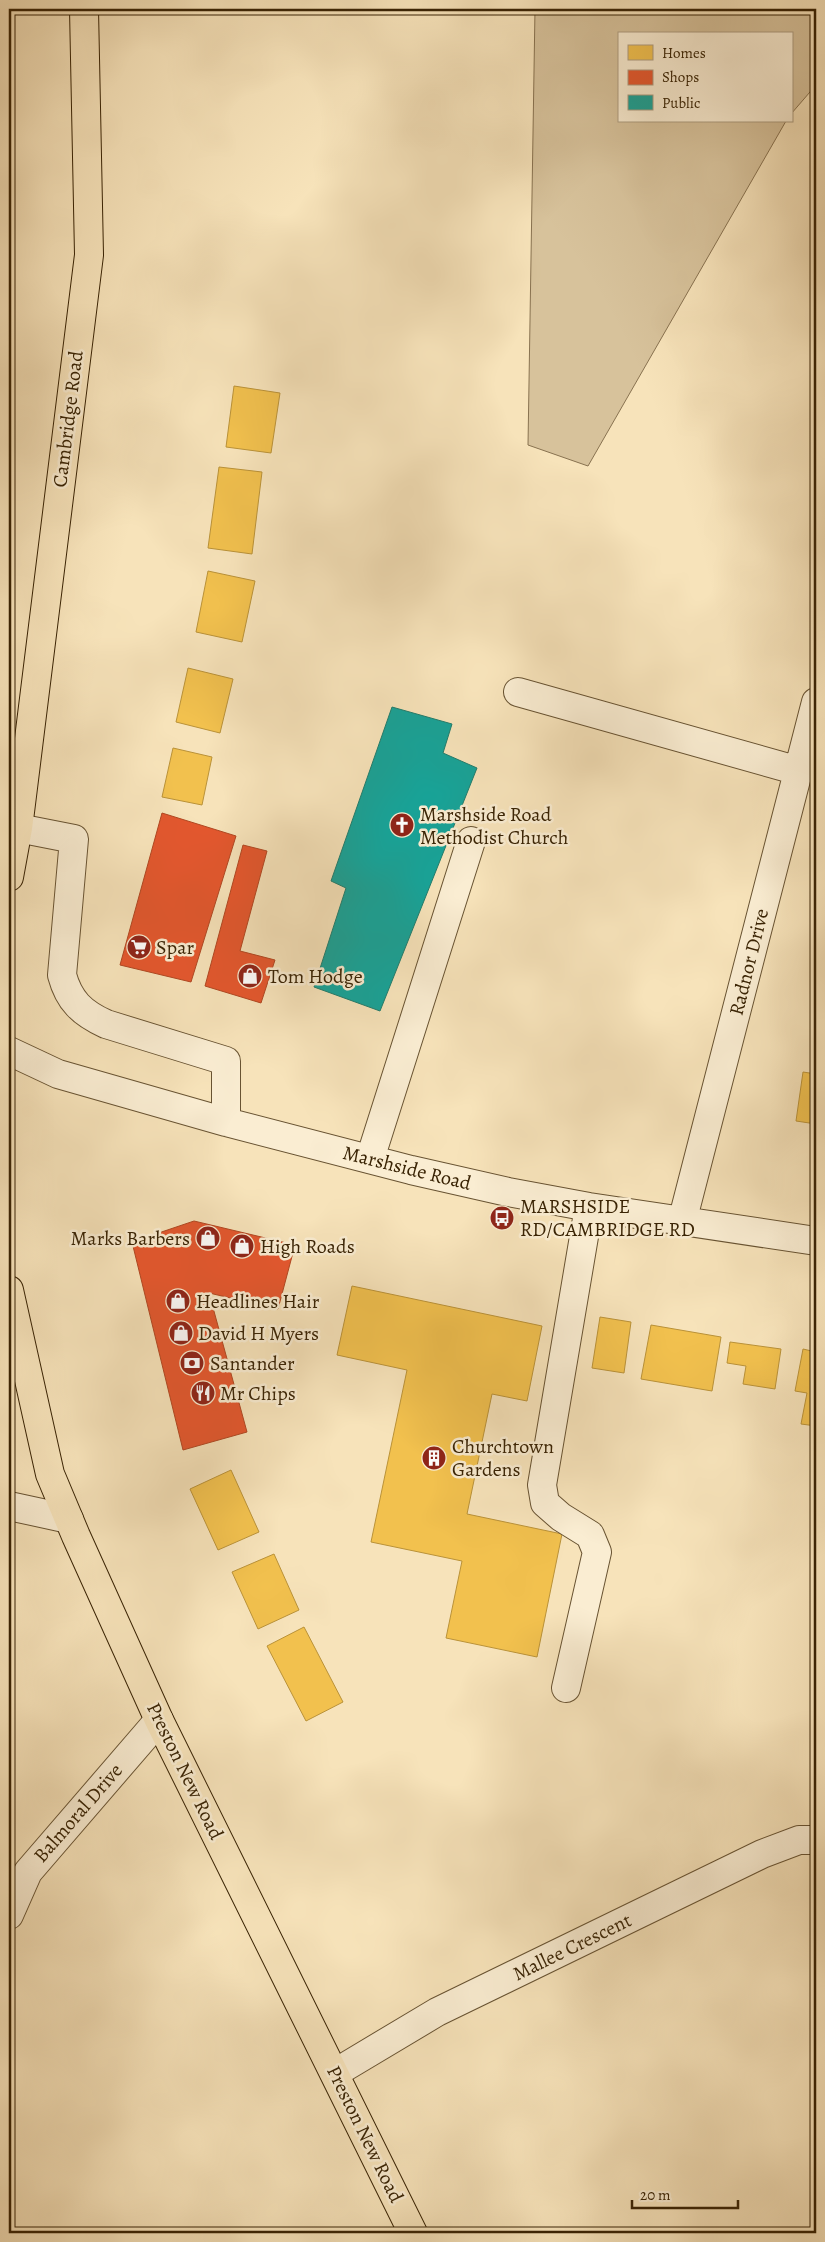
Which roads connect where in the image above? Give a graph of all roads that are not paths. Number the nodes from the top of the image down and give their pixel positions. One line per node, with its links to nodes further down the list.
1 (84, 9): 5 (highway, Cambridge Road)
2 (518, 692): 4 (street)
3 (816, 702): 4 (street, Radnor Drive)
4 (799, 771): 12 (street, Radnor Drive)
5 (18, 828): 7 (highway); 9 (street)
6 (471, 841): 10 (street)
7 (9, 877)
8 (9, 1051): 9 (street, Marshside Road)
9 (226, 1122): 10 (street, Marshside Road)
10 (370, 1160): 11 (street, Marshside Road)
11 (589, 1207): 12 (street, Marshside Road); 18 (street)
12 (682, 1222): 13 (street, Marshside Road)
13 (816, 1241)
14 (9, 1290): 15 (highway, Preston New Road)
15 (9, 1294): 17 (highway, Preston New Road)
16 (9, 1506): 17 (street)
17 (69, 1519): 19 (highway, Preston New Road)
18 (566, 1688)
19 (159, 1720): 21 (street, Balmoral Drive); 22 (highway, Preston New Road)
20 (816, 1840): 22 (street, Mallee Crescent)
21 (9, 1915)
22 (335, 2073): 23 (highway, Preston New Road)
23 (412, 2233)

